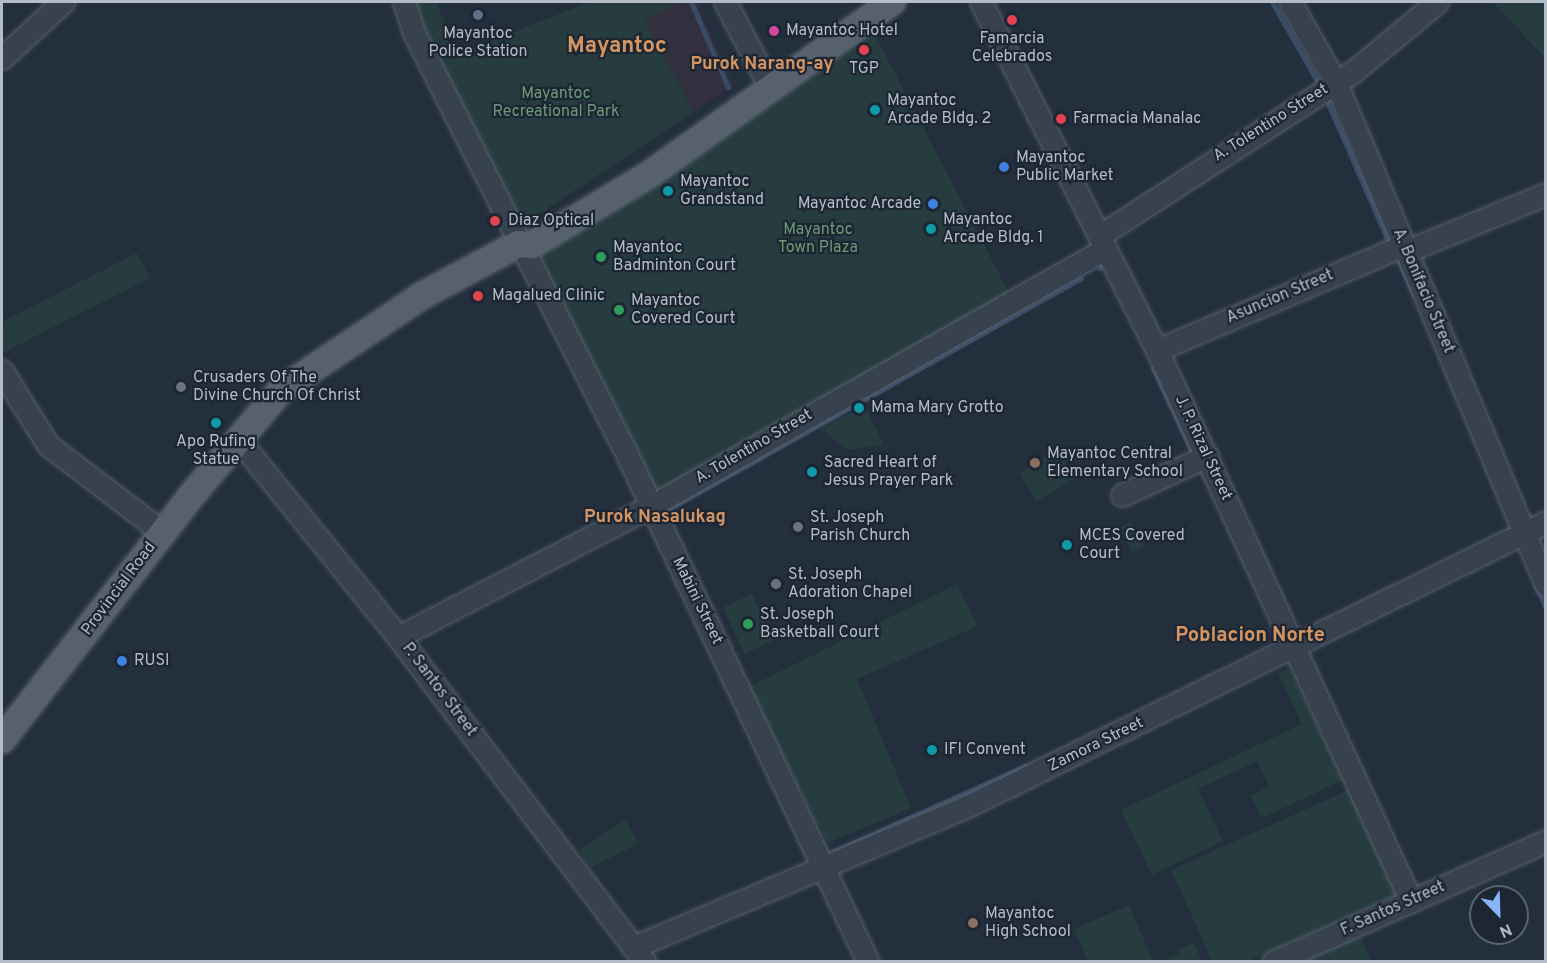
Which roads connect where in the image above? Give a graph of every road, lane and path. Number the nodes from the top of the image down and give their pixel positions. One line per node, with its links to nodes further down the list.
1 (63, 2): 9 (street)
2 (404, 2): 14 (street, Mabini Street)
3 (725, 2): 11 (street)
4 (868, 2): 11 (main road)
5 (892, 2): 11 (main road)
6 (981, 2): 13 (street, J. P. Rizal Street)
7 (1290, 2): 10 (street, A. Bonifacio Street)
8 (1437, 2): 10 (street, A. Tolentino Street)
9 (2, 58)
10 (1336, 83): 13 (street, A. Tolentino Street); 15 (street, A. Bonifacio Street)
11 (767, 84): 14 (main road, Provincial Road)
12 (1545, 194): 15 (street, Asuncion Street)
13 (1102, 242): 16 (street, J. P. Rizal Street); 21 (street, A. Tolentino Street)
14 (518, 244): 18 (main road, Provincial Road); 21 (street, Mabini Street)
15 (1405, 248): 16 (street, Asuncion Street); 24 (street, A. Bonifacio Street)
16 (1157, 350): 19 (street, J. P. Rizal Street)
17 (2, 371): 23 (street)
18 (237, 438): 23 (main road, Provincial Road); 26 (street, P. Santos Street)
19 (1207, 456): 20 (street); 27 (street, J. P. Rizal Street)
20 (1122, 495)
21 (651, 506): 26 (street, A. Tolentino Street); 30 (street, Mabini Street)
22 (1545, 522): 24 (street, Zamora Street)
23 (162, 532): 28 (main road, Provincial Road)
24 (1524, 533): 25 (street, A. Bonifacio Street); 27 (street, Zamora Street)
25 (1545, 585)
26 (398, 637): 32 (street, P. Santos Street)
27 (1295, 648): 30 (street, Zamora Street); 31 (street, J. P. Rizal Street)
28 (2, 740)
29 (1545, 841): 31 (street, F. Santos Street)
30 (823, 862): 32 (street, Zamora Street); 33 (street, Mabini Street)
31 (1411, 901): 34 (street, F. Santos Street)
32 (640, 954)
33 (868, 962)
34 (1273, 962)

